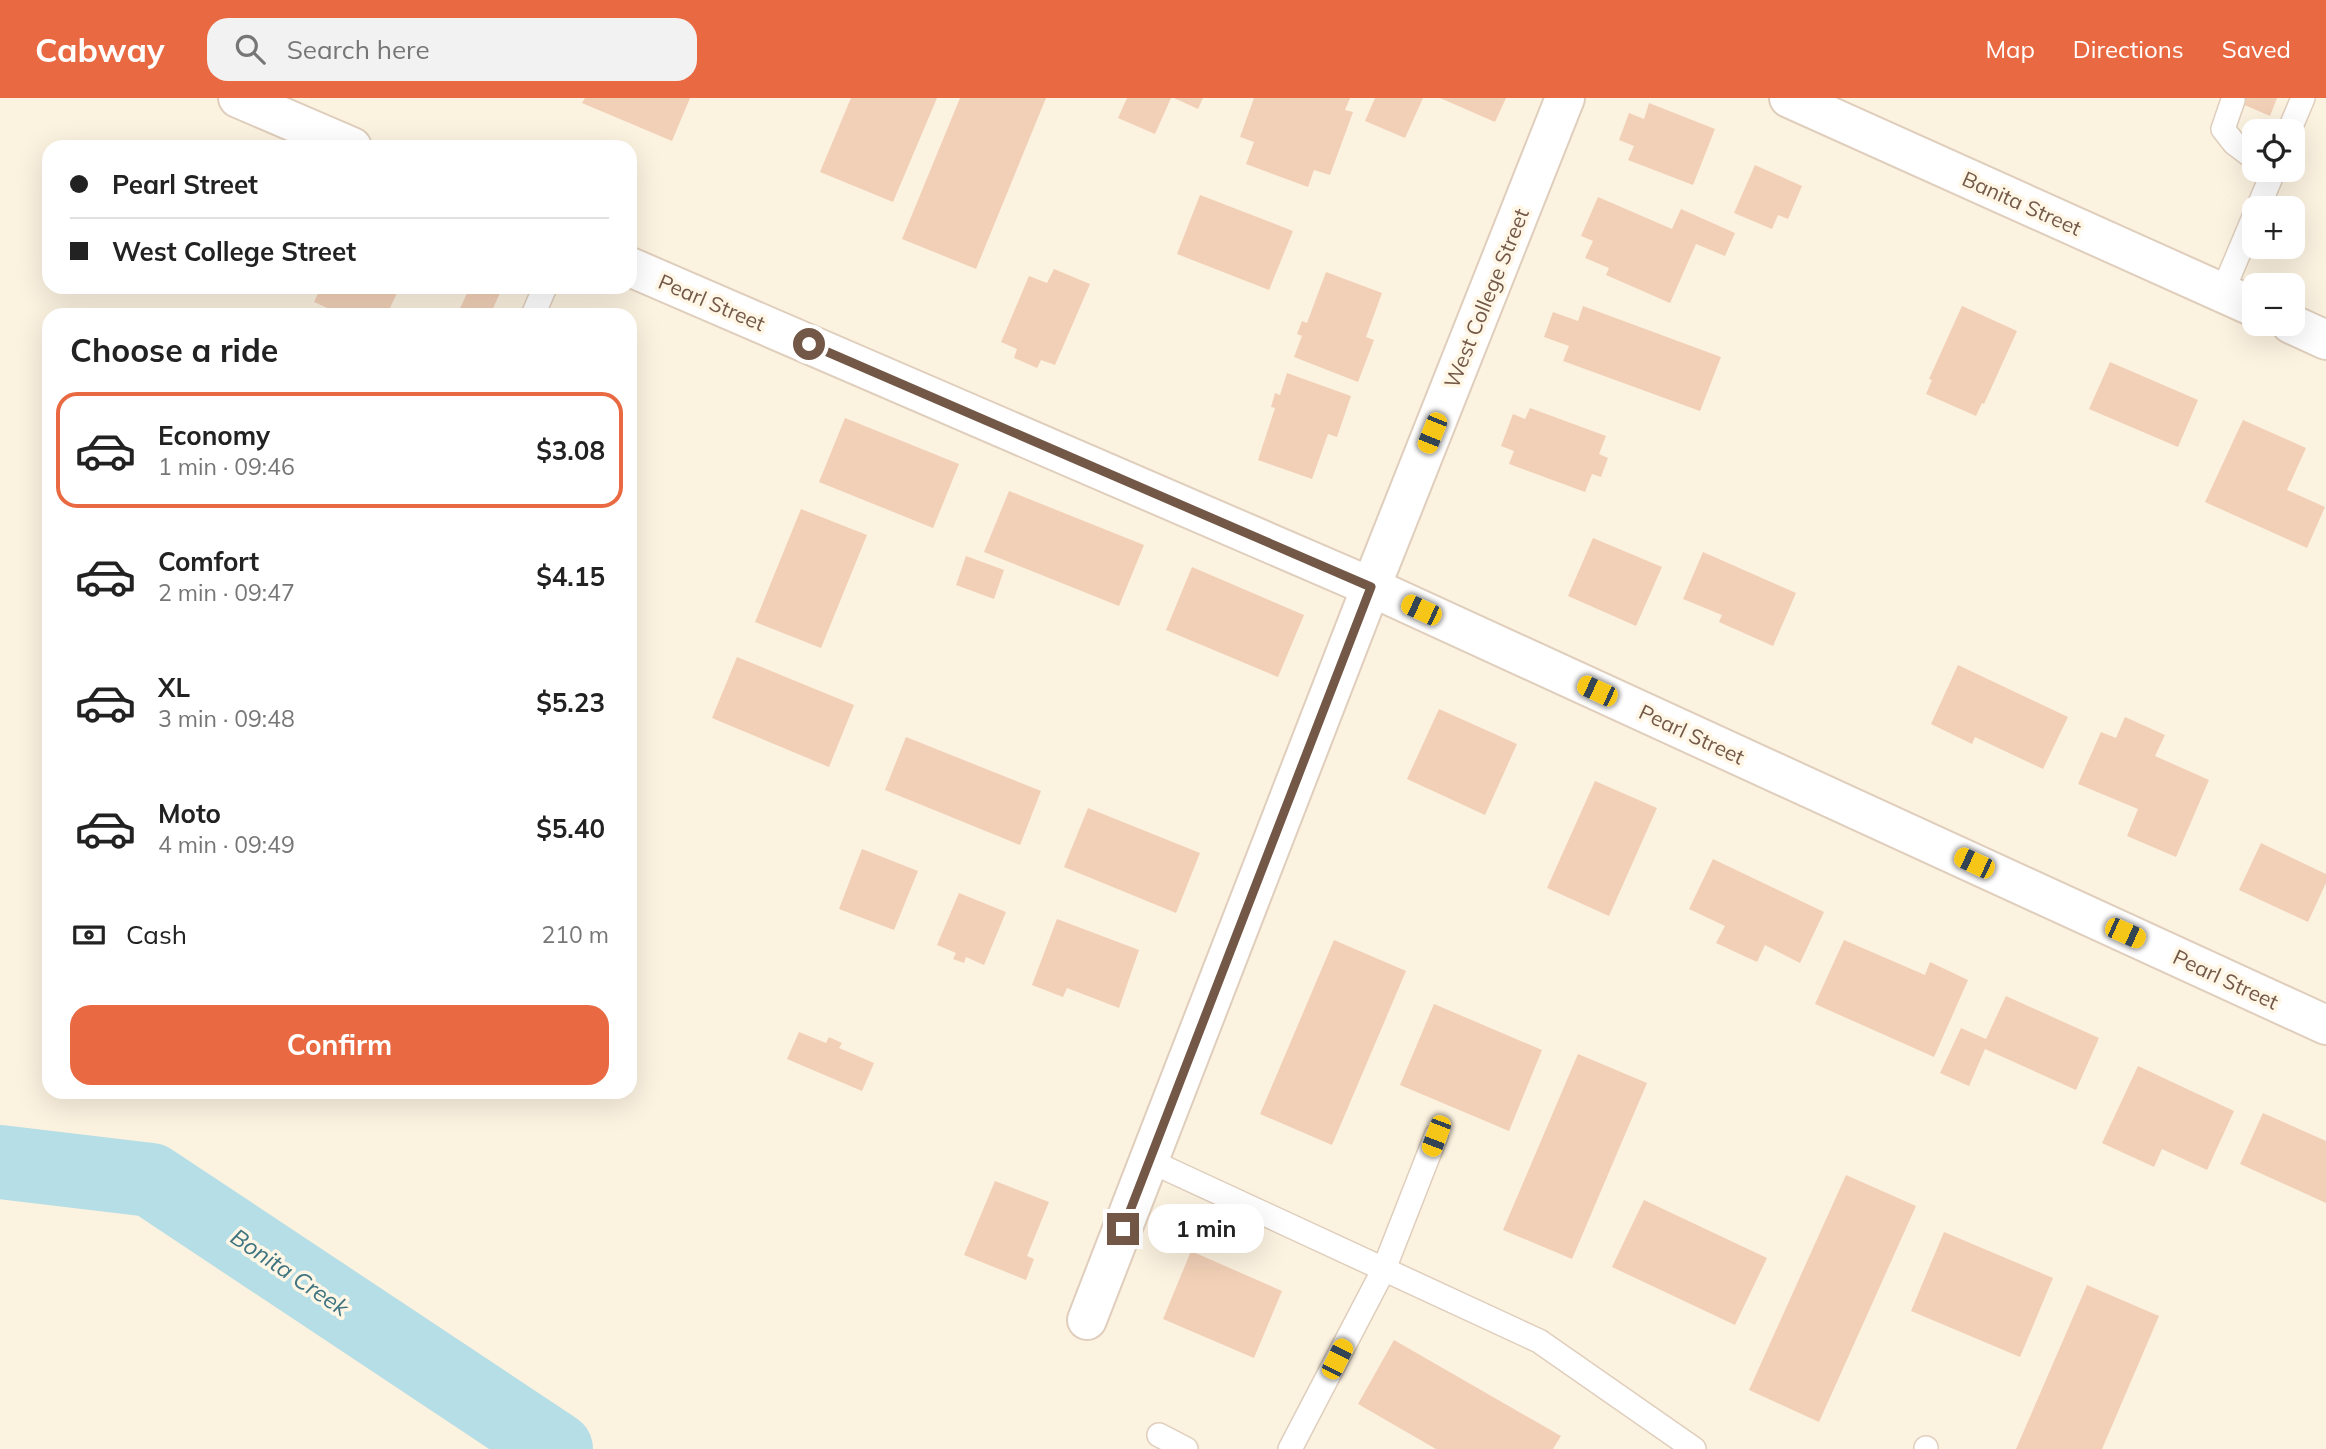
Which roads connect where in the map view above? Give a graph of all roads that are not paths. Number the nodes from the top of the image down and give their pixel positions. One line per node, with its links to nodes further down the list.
1 (238, 98): 7 (street)
2 (1565, 98): 14 (street, West College Street)
3 (1789, 98): 11 (street, Banita Street)
4 (2303, 98): 6 (lane)
5 (2233, 100): 8 (lane)
6 (2295, 119)
7 (336, 140)
8 (2242, 149)
9 (2246, 259): 11 (lane)
10 (637, 270): 14 (street, Pearl Street)
11 (2238, 300)
12 (2305, 330): 13 (street)
13 (2326, 340)
14 (1371, 587): 15 (street, Pearl Street); 17 (street, West College Street)
15 (2326, 1025)
16 (1436, 1136): 18 (lane)
17 (1150, 1161): 18 (lane); 19 (street, West College Street)
18 (1384, 1269): 22 (lane); 23 (lane)
19 (1087, 1320)
20 (1159, 1435): 21 (lane)
21 (1186, 1449)
22 (1290, 1449)
23 (1694, 1449)

